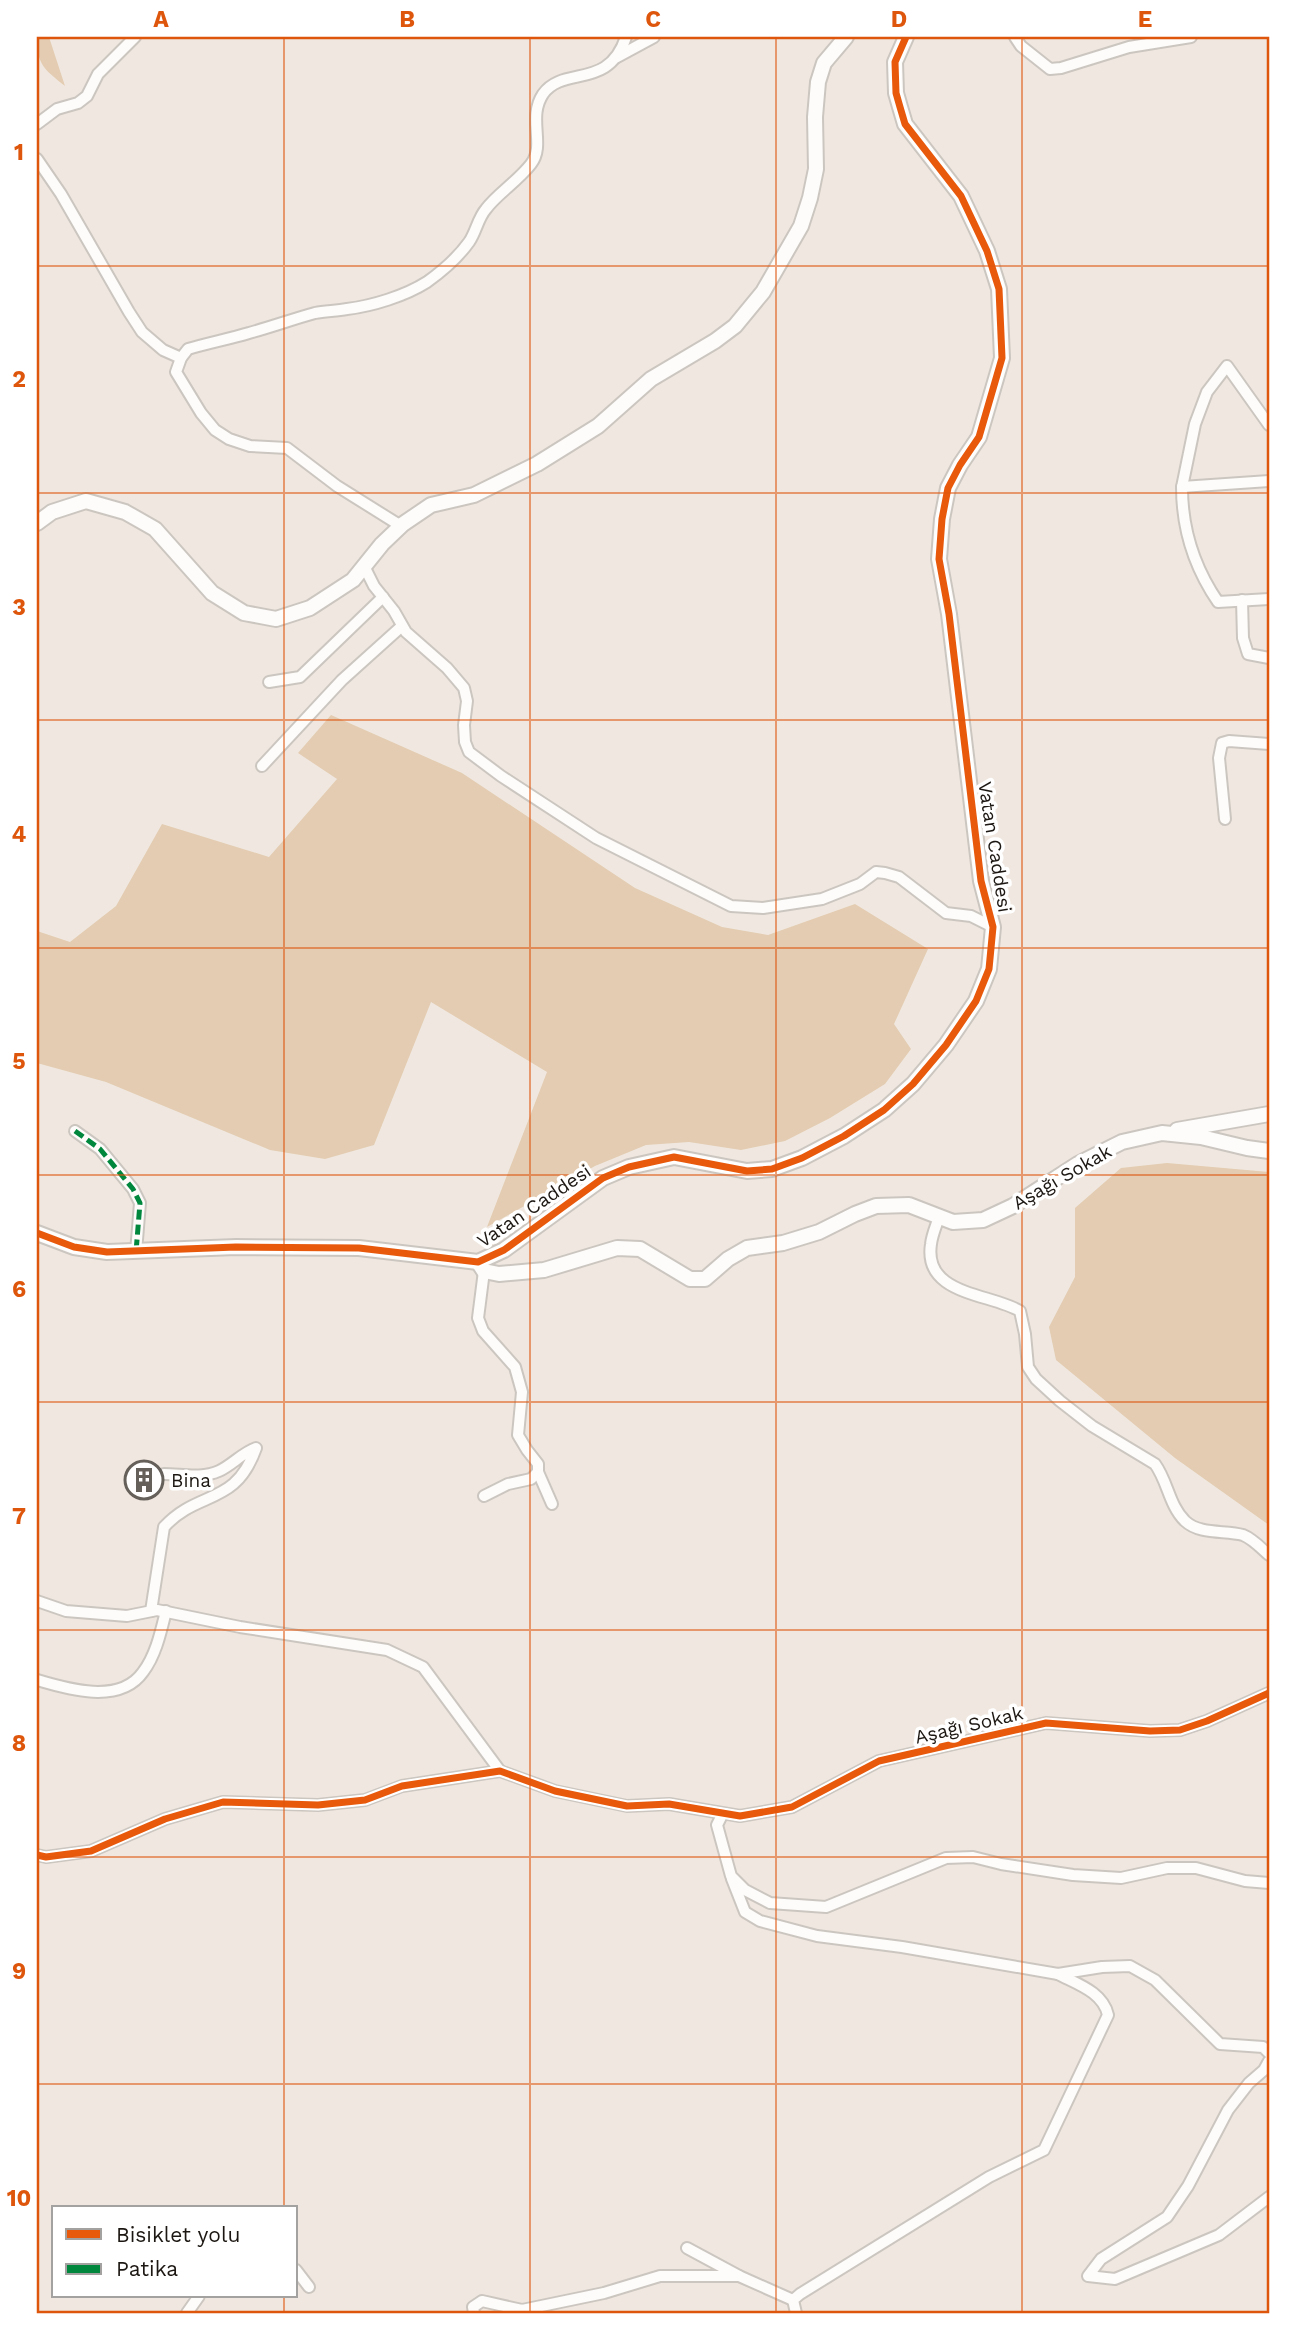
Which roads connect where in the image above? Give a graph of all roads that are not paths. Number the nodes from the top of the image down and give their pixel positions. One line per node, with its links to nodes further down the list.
1 (135, 37): 9 (street)
2 (626, 37): 8 (street)
3 (654, 37): 8 (street)
4 (846, 37): 16 (street)
5 (906, 37): 27 (street, Vatan Caddesi)
6 (1015, 37): 7 (street)
7 (1191, 37)
8 (617, 57): 11 (street)
9 (37, 124)
10 (37, 159): 11 (street)
11 (181, 358): 16 (street)
12 (1269, 425): 14 (street)
13 (1269, 481): 14 (street)
14 (1182, 487): 20 (street)
15 (37, 523): 17 (street)
16 (401, 526): 17 (street)
17 (364, 566): 18 (street)
18 (383, 597): 21 (street); 23 (street)
19 (1269, 599): 20 (street)
20 (1242, 600): 22 (street)
21 (402, 626): 25 (street); 27 (street)
22 (1269, 658)
23 (269, 682)
24 (1269, 744): 26 (street)
25 (262, 766)
26 (1225, 819)
27 (993, 927): 35 (street, Vatan Caddesi)
28 (1269, 1114): 30 (street)
29 (75, 1131): 34 (street)
30 (1162, 1133): 31 (street, Aşağı Sokak); 32 (street, Aşağı Sokak)
31 (1269, 1151)
32 (939, 1217): 35 (street, Aşağı Sokak); 40 (street)
33 (37, 1233): 34 (street, Vatan Caddesi)
34 (136, 1252): 35 (street, Vatan Caddesi)
35 (481, 1267): 36 (street)
36 (538, 1472): 38 (street); 39 (street)
37 (164, 1474): 42 (street)
38 (484, 1496)
39 (552, 1504)
40 (1269, 1555)
41 (37, 1601): 42 (street)
42 (151, 1611): 43 (street)
43 (166, 1611): 44 (street); 46 (street)
44 (37, 1680)
45 (1269, 1693): 47 (street, Aşağı Sokak)
46 (500, 1771): 47 (street, Aşağı Sokak); 48 (street)
47 (722, 1815): 49 (street)
48 (37, 1855)
49 (731, 1876): 50 (street); 51 (street)
50 (1269, 1882)
51 (1058, 1974): 52 (street); 60 (street)
52 (1269, 2053)
53 (1269, 2061): 54 (street)
54 (1269, 2197)
55 (687, 2248): 57 (street)
56 (298, 2273): 58 (street)
57 (739, 2276): 60 (street); 62 (street)
58 (309, 2287)
59 (198, 2298): 61 (street)
60 (793, 2300): 63 (street)
61 (187, 2313)
62 (474, 2313)
63 (796, 2313)

